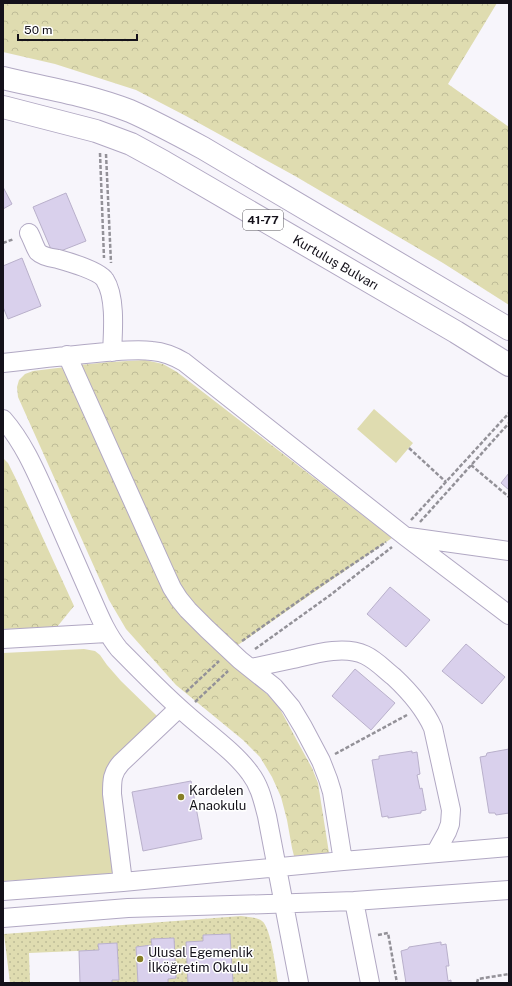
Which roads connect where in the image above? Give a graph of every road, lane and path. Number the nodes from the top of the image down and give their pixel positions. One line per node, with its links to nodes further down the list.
1 (3, 78): 7 (highway, 41-77)
2 (3, 107): 11 (highway, Kurtuluş Bulvarı / 41-77)
3 (100, 150): 6 (path)
4 (106, 152): 6 (path)
5 (29, 233): 6 (street)
6 (108, 272): 8 (street)
7 (509, 329)
8 (112, 352): 9 (street); 19 (street)
9 (67, 355): 10 (street); 24 (street)
10 (3, 363)
11 (509, 365)
12 (509, 413): 17 (path)
13 (3, 419): 22 (street)
14 (509, 423): 16 (path)
15 (409, 448): 17 (path)
16 (471, 465): 18 (path); 19 (path)
17 (446, 482): 19 (path)
18 (509, 497)
19 (403, 534): 20 (street); 21 (street); 24 (path); 24 (path)
20 (509, 551)
21 (509, 616)
22 (108, 633): 23 (street); 26 (street)
23 (3, 640)
24 (240, 660): 25 (street); 26 (path); 26 (path); 27 (street)
25 (422, 707): 27 (path); 29 (street)
26 (179, 708): 31 (street); 32 (street)
27 (321, 761): 30 (street)
28 (509, 847): 29 (street)
29 (436, 852): 30 (street)
30 (343, 861): 31 (street)
31 (276, 867): 32 (street); 36 (street)
32 (123, 882): 33 (street)
33 (3, 890)
34 (509, 890): 35 (street)
35 (354, 900): 36 (street); 38 (street)
36 (283, 904): 37 (street); 40 (street)
37 (3, 918)
38 (361, 939): 41 (street); 42 (path)
39 (509, 974): 43 (path)
40 (299, 983)
41 (370, 983)
42 (397, 983)
43 (477, 983)

